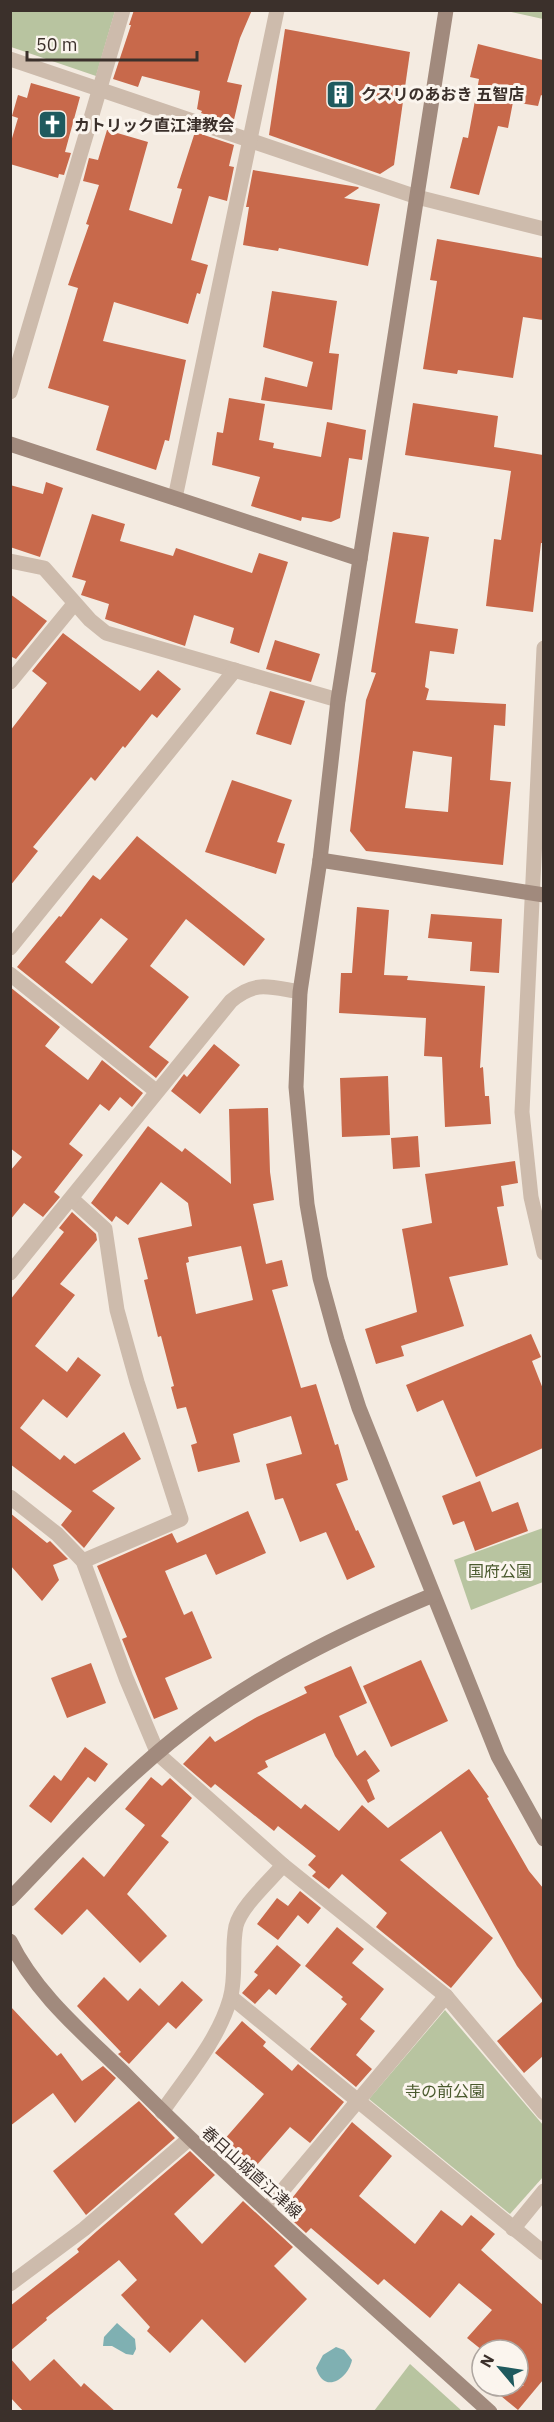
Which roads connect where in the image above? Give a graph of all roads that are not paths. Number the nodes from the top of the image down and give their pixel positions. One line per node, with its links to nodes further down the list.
1 (123, 10): 5 (street)
2 (277, 10): 6 (street)
3 (446, 10): 7 (street)
4 (10, 59): 5 (street)
5 (100, 89): 6 (street); 9 (street)
6 (251, 140): 7 (street); 11 (street)
7 (417, 197): 8 (street); 12 (street)
8 (543, 230)
9 (10, 392)
10 (10, 444): 11 (street)
11 (175, 498): 12 (street)
12 (360, 559): 18 (street)
13 (10, 561): 14 (street)
14 (74, 604): 16 (street); 17 (street)
15 (543, 648): 20 (street)
16 (235, 670): 18 (street); 21 (street)
17 (10, 682)
18 (338, 700): 19 (street)
19 (320, 860): 20 (street); 23 (street)
20 (538, 894): 26 (street)
21 (10, 948)
22 (10, 974): 24 (street)
23 (300, 992): 24 (street); 30 (street)
24 (156, 1091): 25 (street)
25 (72, 1199): 27 (street); 29 (street)
26 (543, 1252)
27 (10, 1273)
28 (10, 1497): 29 (street)
29 (83, 1561): 31 (street)
30 (433, 1595): 31 (street); 32 (street)
31 (158, 1754): 33 (street); 34 (street)
32 (543, 1839)
33 (283, 1865): 36 (street); 37 (street)
34 (10, 1899)
35 (10, 1941): 39 (street, 春日山城直江津線)
36 (446, 1996): 38 (street); 40 (street)
37 (231, 1997): 38 (street); 39 (street)
38 (357, 2101): 43 (street); 44 (street)
39 (162, 2112): 41 (street, 春日山城直江津線)
40 (543, 2113)
41 (189, 2139): 43 (street, 春日山城直江津線); 46 (street)
42 (543, 2191): 44 (street)
43 (267, 2209): 47 (street, 春日山城直江津線)
44 (513, 2229): 45 (street)
45 (543, 2253)
46 (10, 2284)
47 (490, 2412)

